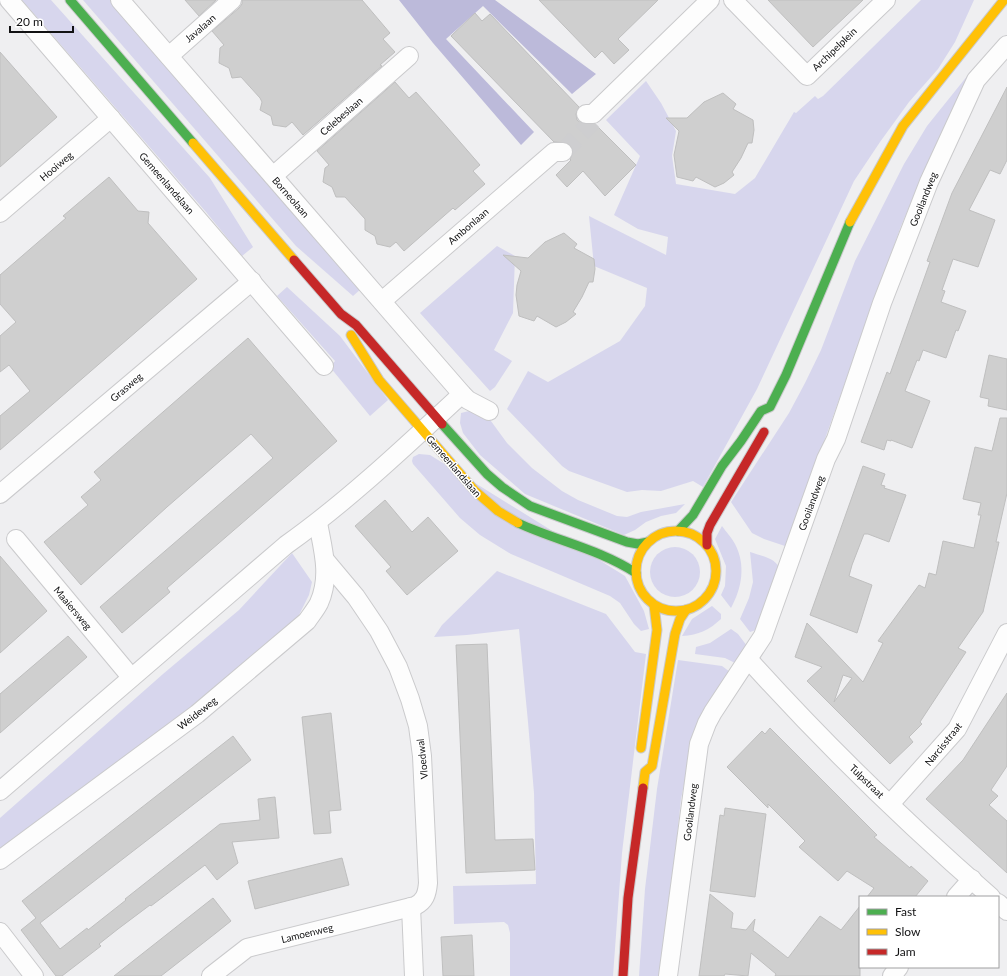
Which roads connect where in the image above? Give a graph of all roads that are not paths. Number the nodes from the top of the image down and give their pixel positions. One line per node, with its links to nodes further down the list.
1 (9, 0): 13 (street, Gemeenlandslaan)
2 (70, 0): 19 (main road, Gemeenlandslaan)
3 (120, 0): 10 (street, Borneolaan)
4 (232, 0): 10 (street, Javalaan)
5 (710, 0): 12 (street)
6 (733, 0): 7 (street, Archipelplein)
7 (886, 0)
8 (1004, 1): 23 (main road)
9 (1007, 44): 37 (street, Gooilandweg)
10 (169, 56): 15 (street, Borneolaan)
11 (409, 56): 15 (street, Celebeslaan)
12 (591, 116)
13 (111, 118): 16 (street, Hooiweg); 17 (street, Gemeenlandslaan)
14 (558, 149): 18 (street, Ambonlaan)
15 (273, 176): 18 (street, Borneolaan)
16 (0, 213)
17 (252, 281): 20 (street, Gemeenlandslaan); 26 (street, Grasweg)
18 (382, 301): 21 (street, Borneolaan)
19 (341, 314): 24 (main road, Gemeenlandslaan); 25 (main road, Gemeenlandslaan)
20 (324, 366)
21 (462, 394): 22 (street, Borneolaan); 24 (street)
22 (489, 411)
23 (770, 416): 28 (main road); 31 (main road)
24 (437, 417): 25 (street); 30 (main road, Gemeenlandslaan)
25 (423, 430): 27 (street); 33 (main road, Gemeenlandslaan)
26 (0, 494)
27 (318, 523): 32 (street, Weideweg); 38 (street)
28 (678, 531): 30 (main road); 31 (main road)
29 (16, 539): 38 (street, Maaiersweg)
30 (648, 542): 33 (main road)
31 (707, 545): 35 (main road)
32 (325, 560): 42 (street, Weideweg); 47 (street, Vloedwal)
33 (636, 573): 34 (main road)
34 (654, 605): 35 (main road); 39 (main road)
35 (686, 610): 39 (main road)
36 (1007, 633): 41 (street, Narcisstraat)
37 (749, 660): 41 (street, Tulpstraat); 55 (street, Gooilandweg)
38 (131, 677): 40 (street)
39 (645, 772): 54 (main road)
40 (0, 791)
41 (890, 804): 43 (street, Tulpstraat)
42 (0, 860)
43 (972, 879): 44 (street); 45 (street, Tulpstraat)
44 (957, 896)
45 (990, 896)
46 (999, 904): 48 (street)
47 (411, 907): 52 (street, Lamoenweg); 53 (street)
48 (1007, 911)
49 (0, 932): 51 (street)
50 (898, 968): 56 (street)
51 (34, 976)
52 (212, 976)
53 (414, 976)
54 (623, 976)
55 (668, 976)
56 (892, 976)

